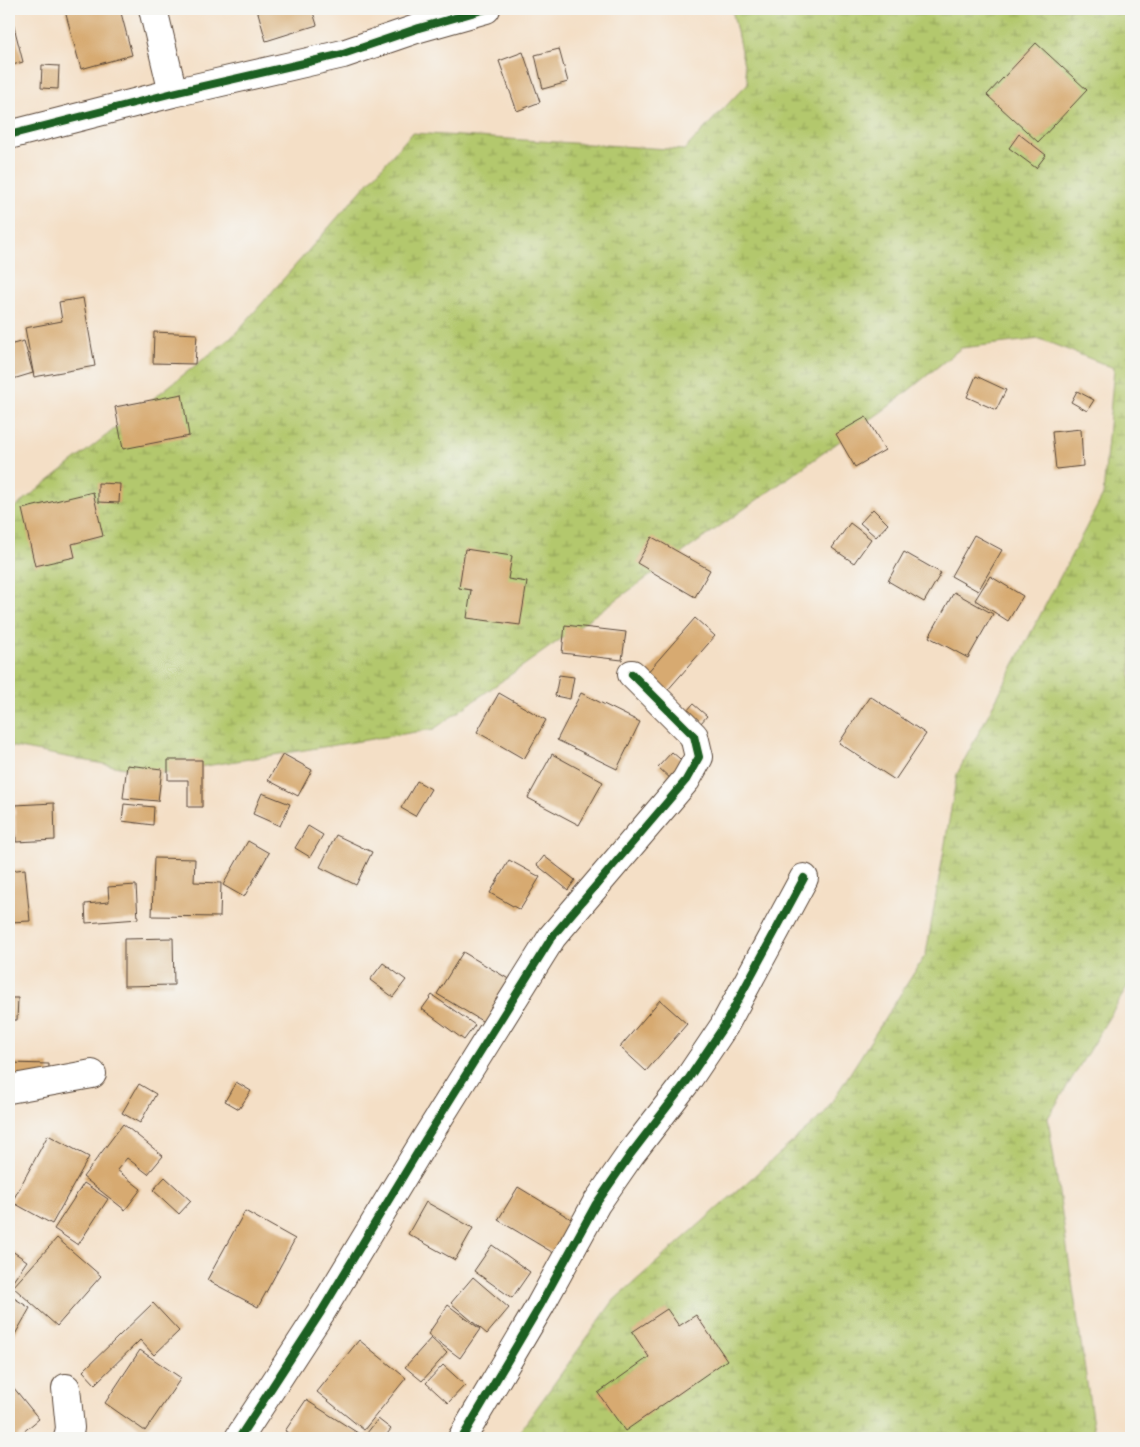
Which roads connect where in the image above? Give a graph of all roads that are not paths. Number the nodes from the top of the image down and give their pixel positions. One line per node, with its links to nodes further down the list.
1 (153, 9): 3 (street)
2 (486, 9): 3 (street)
3 (173, 93): 4 (street)
4 (9, 135)
5 (632, 674): 11 (street)
6 (804, 878): 12 (street)
7 (92, 1074): 8 (street)
8 (9, 1089)
9 (66, 1388): 10 (street)
10 (68, 1438)
11 (239, 1438)
12 (462, 1438)

